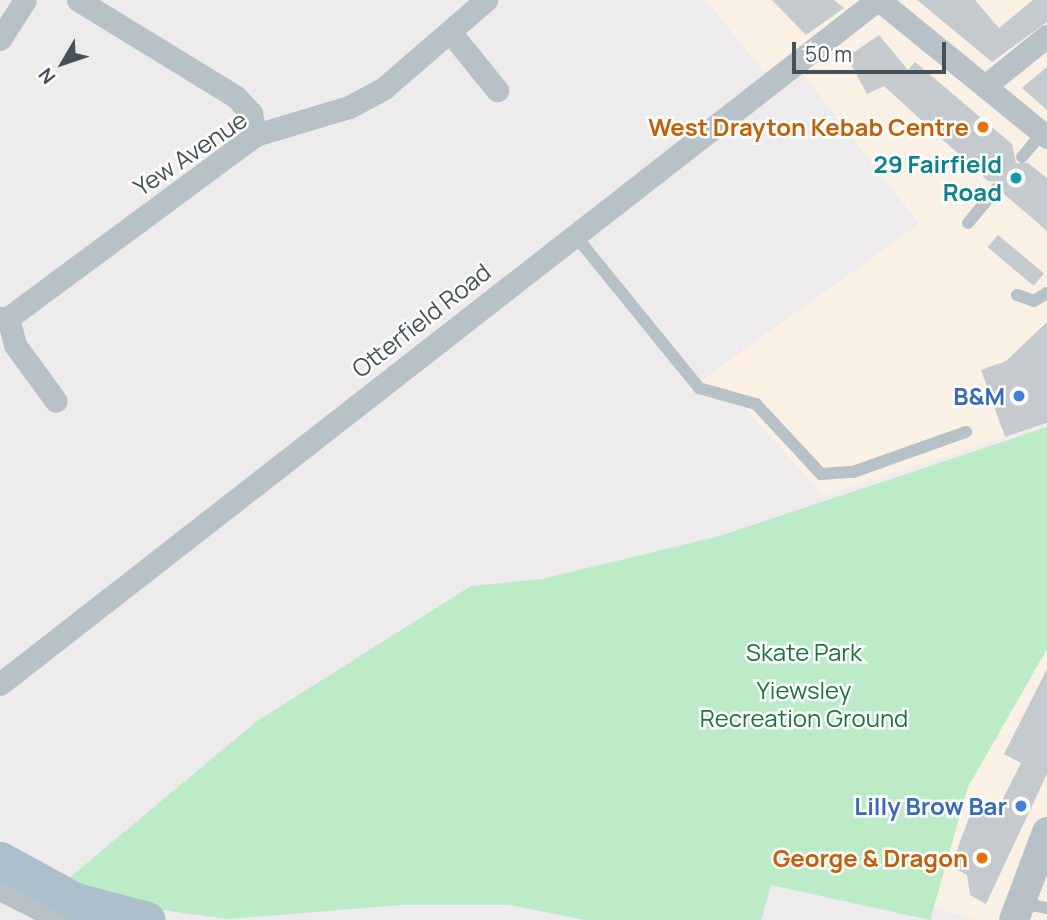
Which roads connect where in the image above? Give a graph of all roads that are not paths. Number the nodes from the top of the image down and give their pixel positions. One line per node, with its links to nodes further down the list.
1 (25, 0): 7 (street)
2 (78, 0): 10 (street)
3 (486, 0): 5 (street, Yew Avenue)
4 (878, 0): 8 (street); 15 (street, Otterfield Road)
5 (450, 32): 9 (street); 10 (street, Yew Avenue)
6 (1047, 37): 8 (street)
7 (0, 39)
8 (985, 86): 11 (street)
9 (497, 90)
10 (255, 135): 18 (street, Yew Avenue)
11 (1045, 135): 12 (lane)
12 (1022, 157)
13 (997, 188): 14 (lane)
14 (968, 223)
15 (574, 234): 20 (lane); 21 (street, Otterfield Road)
16 (1047, 293): 17 (lane)
17 (1017, 295)
18 (4, 318): 19 (street)
19 (56, 401)
20 (966, 432)
21 (0, 684)
22 (1047, 832): 25 (street)
23 (0, 860): 27 (main road)
24 (0, 889): 26 (street)
25 (1027, 910)
26 (61, 920)
27 (147, 920)

